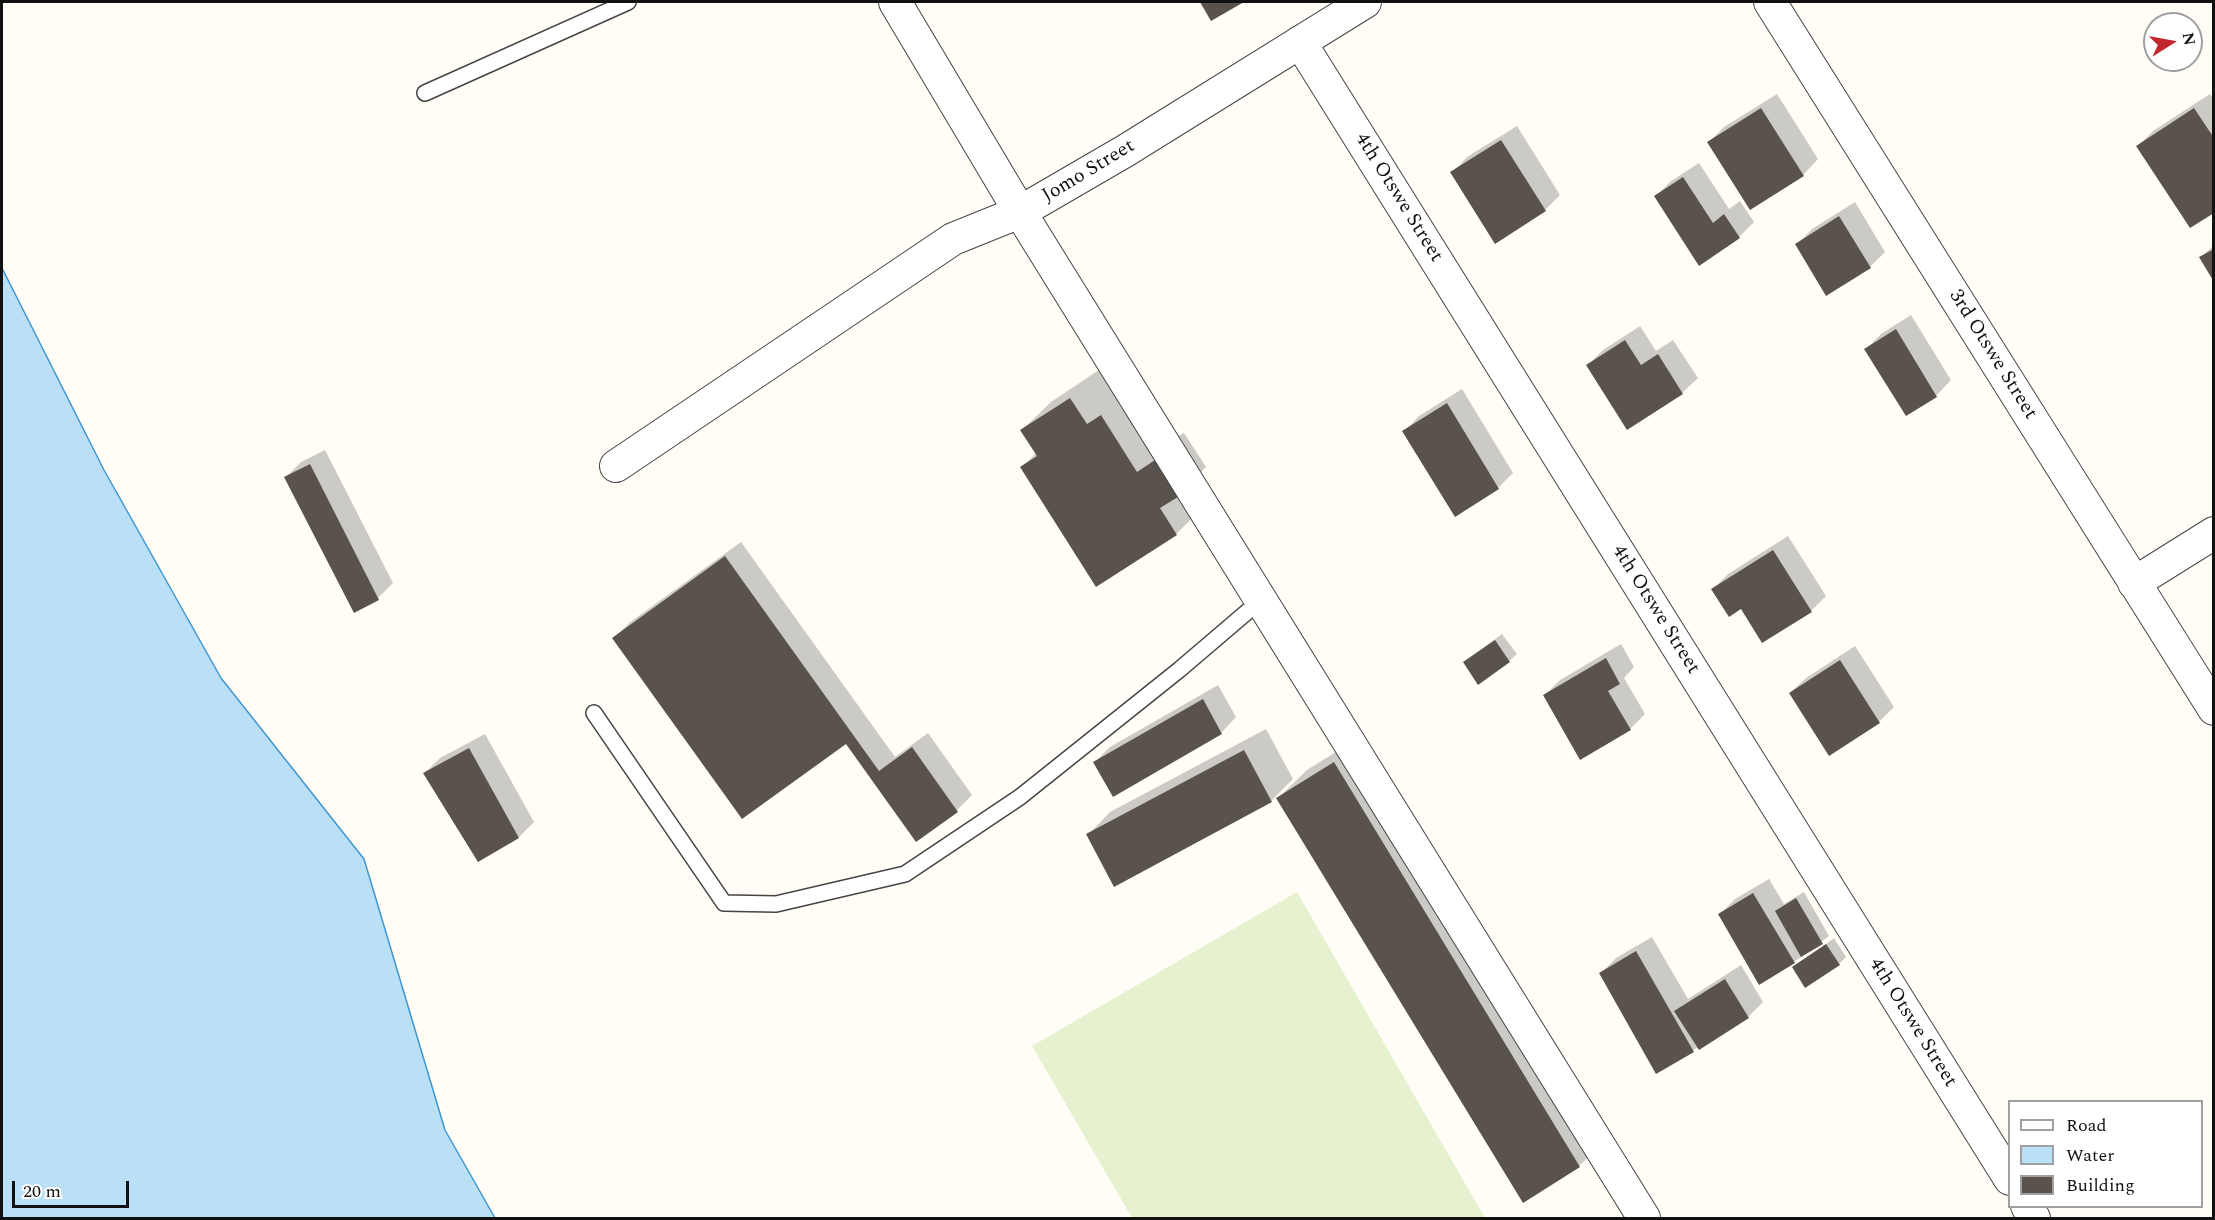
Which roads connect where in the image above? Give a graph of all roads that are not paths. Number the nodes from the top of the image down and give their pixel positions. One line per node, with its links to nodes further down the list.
1 (628, 2): 6 (lane)
2 (895, 2): 7 (street, Jomo Street)
3 (1365, 2): 5 (street, Jomo Street)
4 (1770, 2): 10 (street, 3rd Otswe Street)
5 (1300, 42): 7 (street, Jomo Street); 14 (street, 4th Otswe Street)
6 (425, 93)
7 (1020, 212): 8 (street); 11 (street)
8 (616, 466)
9 (2214, 533): 10 (street)
10 (2134, 583): 12 (street, 3rd Otswe Street)
11 (1261, 600): 13 (lane); 15 (street)
12 (2214, 709)
13 (594, 713)
14 (2008, 1176)
15 (1644, 1218)

